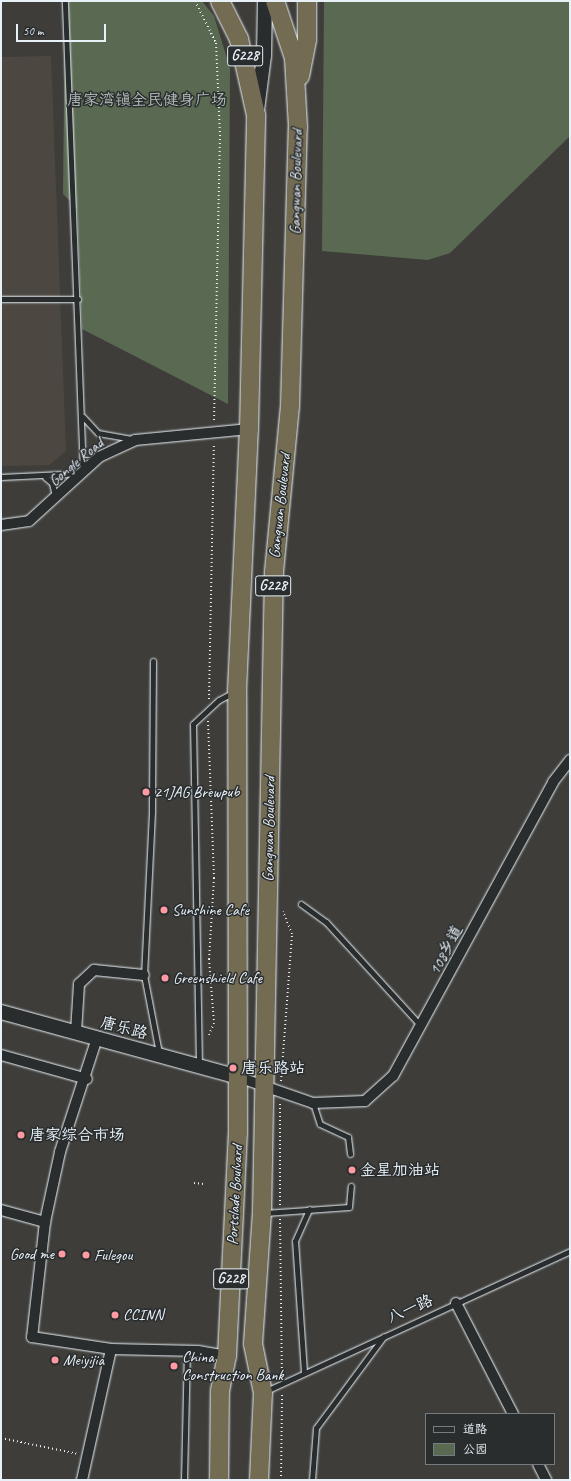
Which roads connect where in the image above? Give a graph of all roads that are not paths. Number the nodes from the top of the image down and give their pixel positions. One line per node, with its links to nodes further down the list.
1 (65, 1): 9 (lane)
2 (220, 1): 7 (highway, Gangwan Boulevard / G228)
3 (265, 1): 7 (street)
4 (275, 1): 6 (highway, Gangwan Boulevard / G228)
5 (307, 1): 6 (highway)
6 (297, 87): 32 (highway, Gangwan Boulevard / G228)
7 (256, 115): 11 (highway, Gangwan Boulevard / G228)
8 (1, 299): 9 (lane)
9 (78, 299): 10 (lane)
10 (83, 416): 12 (lane); 13 (lane)
11 (249, 429): 12 (street, Gongle Road); 19 (highway, Gangwan Boulevard / G228)
12 (134, 440): 13 (street, Gongle Road)
13 (83, 473): 15 (lane); 16 (street, Gongle Road)
14 (1, 477): 15 (lane)
15 (45, 477): 16 (lane)
16 (54, 500): 17 (street, Gongle Road)
17 (1, 525)
18 (153, 661): 22 (lane)
19 (237, 691): 29 (lane); 30 (highway, Gangwan Boulevard / G228)
20 (570, 760): 24 (street, 108乡道)
21 (301, 904): 24 (lane)
22 (144, 976): 25 (street); 28 (lane)
23 (1, 1012): 25 (street, 唐乐路)
24 (422, 1027): 33 (street, 108乡道)
25 (76, 1032): 26 (street, 唐乐路)
26 (97, 1038): 28 (street, 唐乐路); 31 (street)
27 (1, 1055): 31 (street)
28 (159, 1055): 29 (street, 唐乐路)
29 (198, 1066): 30 (street, 唐乐路)
30 (238, 1077): 32 (street, 108乡道); 45 (highway, Portslade Boulvard / G228)
31 (86, 1079): 39 (street)
32 (272, 1089): 33 (street, 108乡道); 38 (highway, Portslade Boulvard / G228)
33 (313, 1102): 34 (lane)
34 (350, 1154)
35 (351, 1186): 36 (lane)
36 (309, 1209): 38 (lane); 46 (lane)
37 (1, 1210): 39 (street)
38 (262, 1213): 47 (highway, Portslade Boulvard / G228)
39 (45, 1222): 43 (street)
40 (570, 1251): 41 (lane, 八一路)
41 (456, 1303): 42 (lane, 八一路); 48 (street)
42 (385, 1335): 46 (lane, 八一路); 54 (lane)
43 (111, 1350): 44 (street); 50 (street)
44 (187, 1351): 45 (street); 51 (lane)
45 (227, 1356): 52 (highway, Portslade Boulvard / G228)
46 (304, 1372): 47 (lane, 八一路)
47 (263, 1393): 53 (highway, Portslade Boulvard / G228)
48 (512, 1413)
49 (538, 1465): 55 (street)
50 (82, 1480)
51 (184, 1480)
52 (219, 1480)
53 (259, 1480)
54 (312, 1480)
55 (546, 1480)

